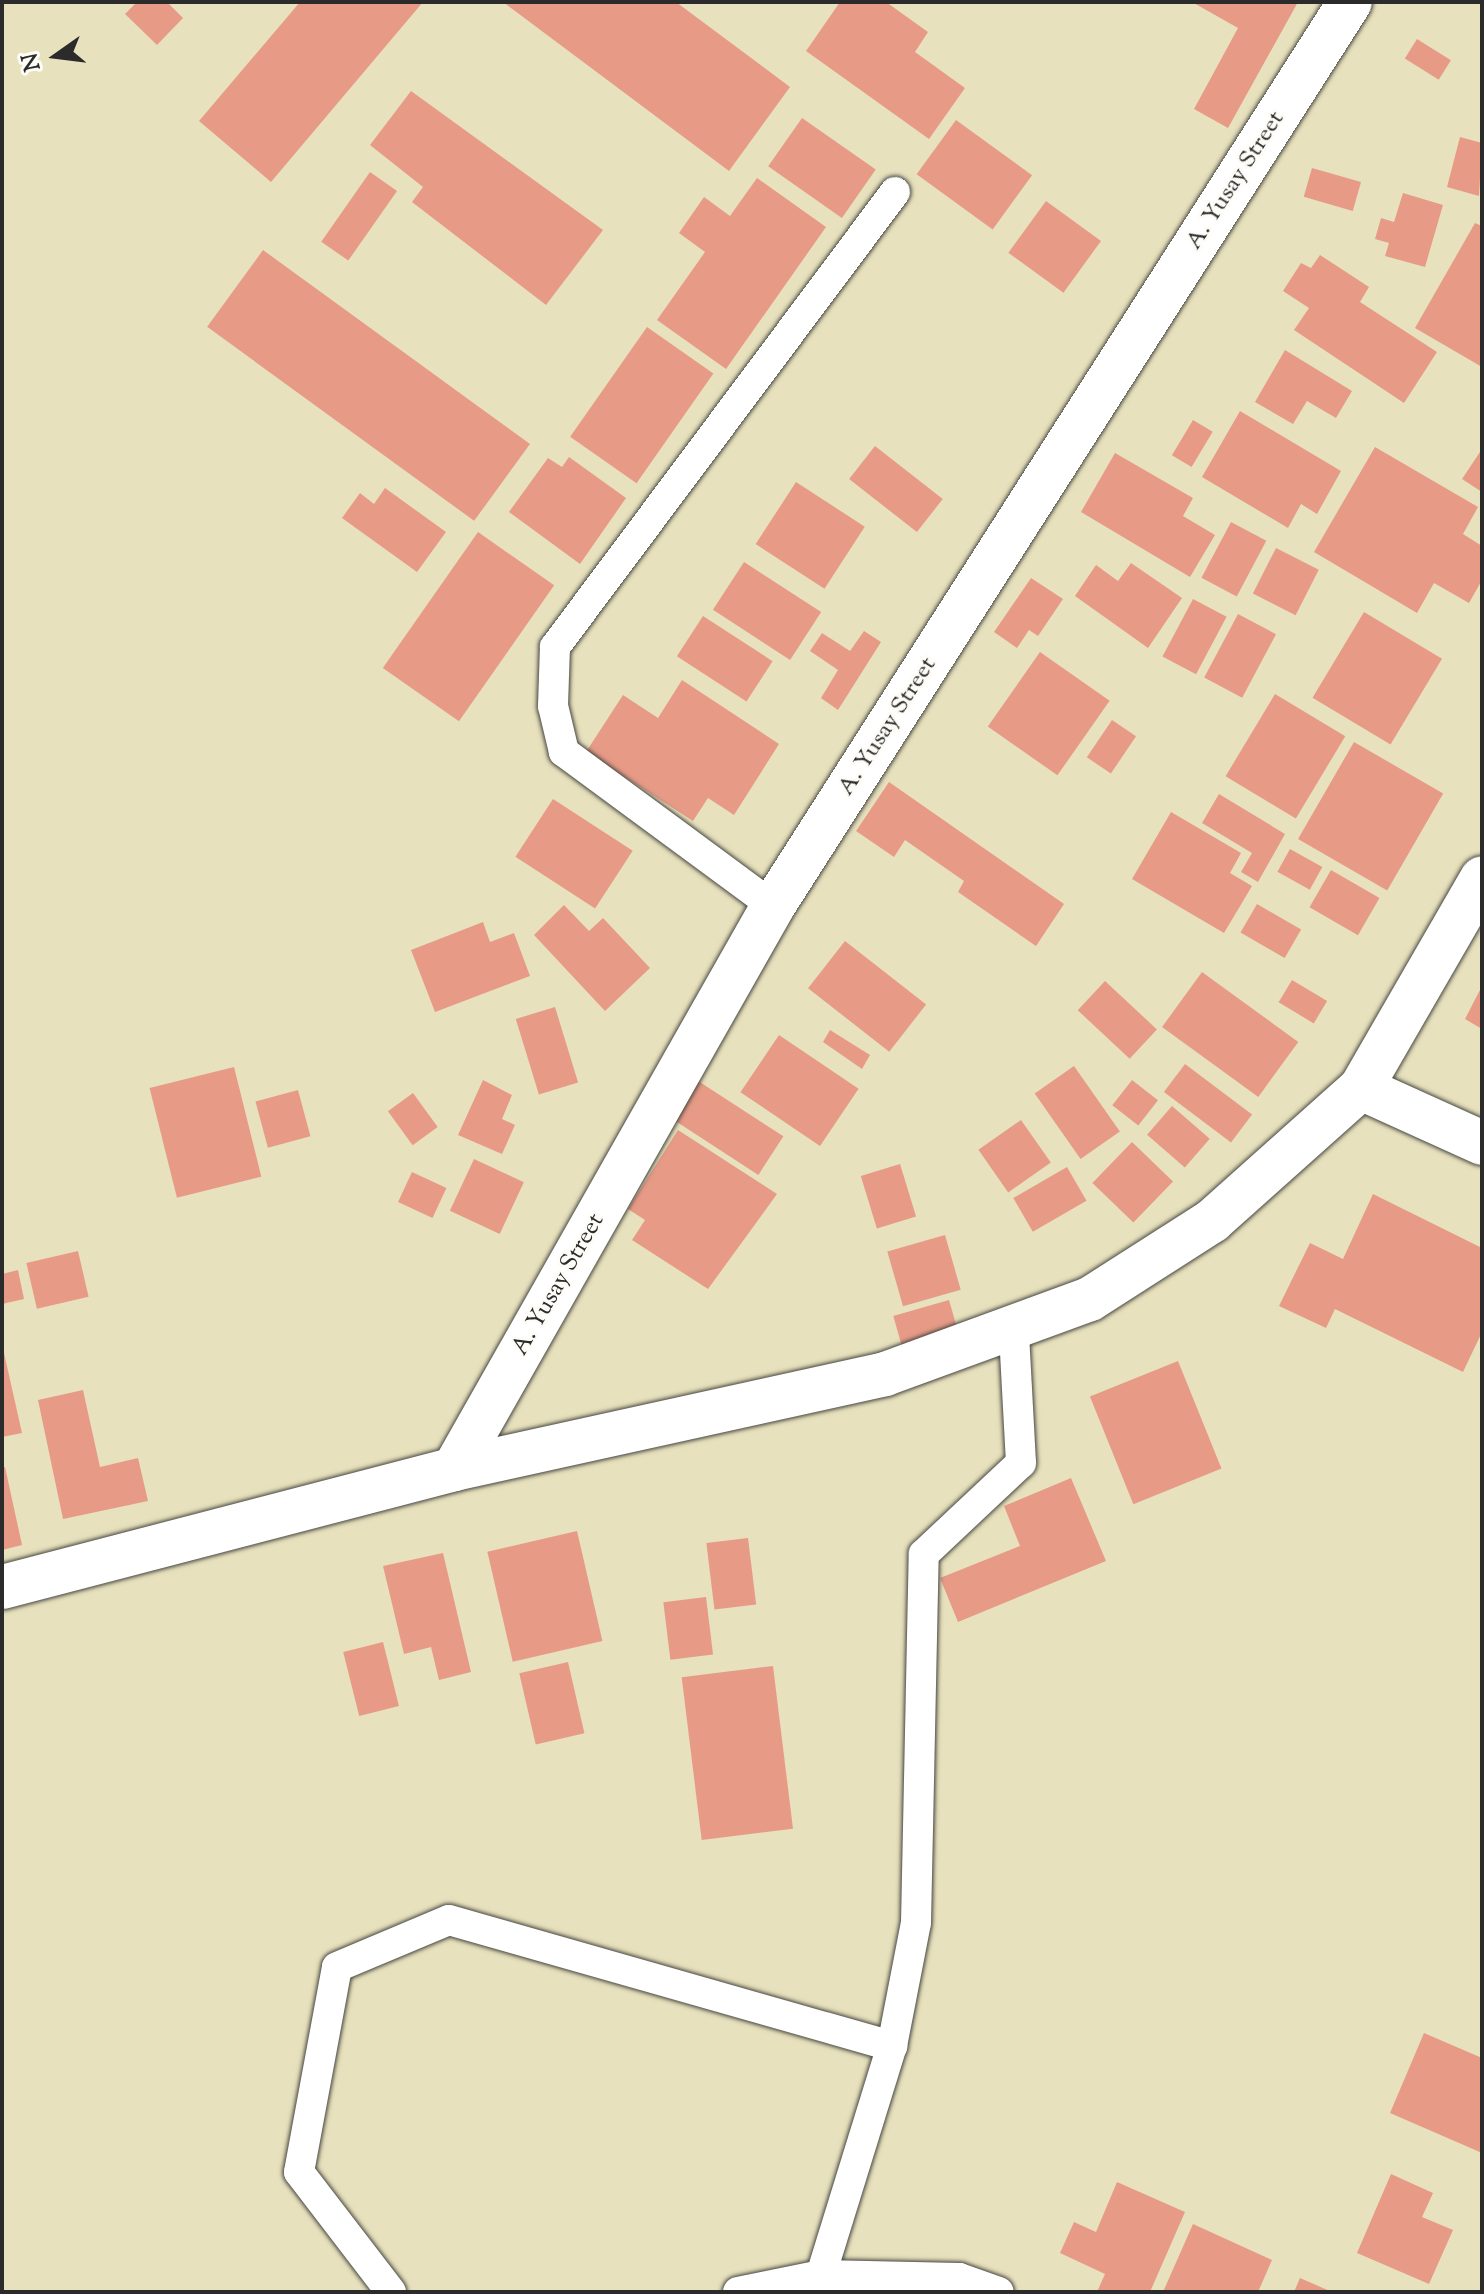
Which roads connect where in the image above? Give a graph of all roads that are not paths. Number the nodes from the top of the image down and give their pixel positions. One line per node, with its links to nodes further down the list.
1 (1350, 2): 4 (street, A. Yusay Street)
2 (895, 192): 4 (lane)
3 (1482, 878): 5 (street)
4 (773, 906): 8 (street, A. Yusay Street)
5 (1361, 1088): 6 (street); 7 (street)
6 (1482, 1143)
7 (1014, 1333): 8 (street); 10 (lane)
8 (454, 1469): 9 (street)
9 (2, 1587)
10 (892, 2046): 11 (lane); 13 (lane)
11 (821, 2275): 12 (lane); 14 (lane)
12 (957, 2285): 15 (lane)
13 (391, 2292)
14 (738, 2292)
15 (999, 2292)

